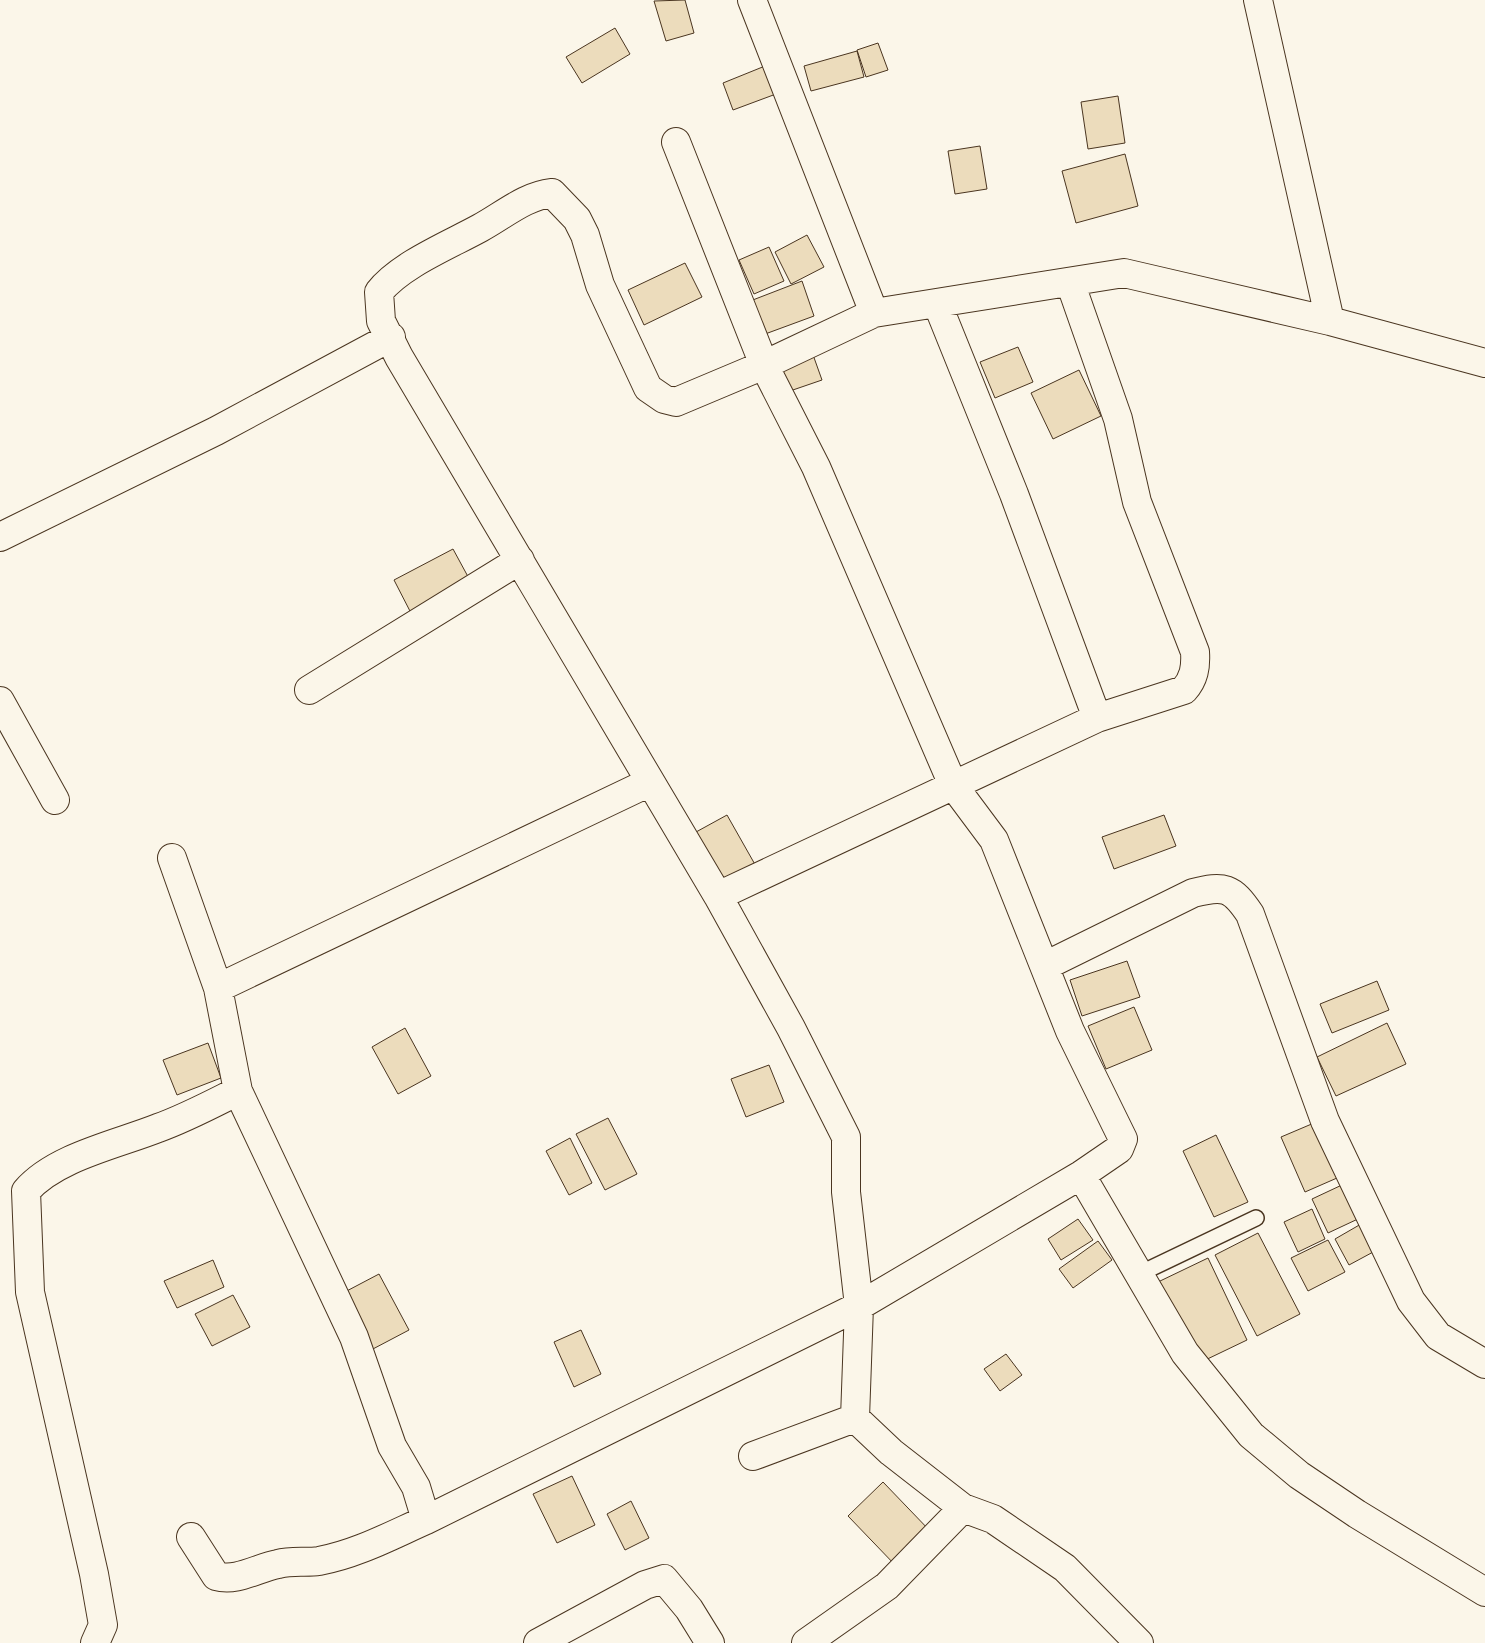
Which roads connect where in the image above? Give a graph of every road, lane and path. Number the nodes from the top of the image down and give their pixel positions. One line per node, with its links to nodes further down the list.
1 (752, 0): 6 (street)
2 (1258, 0): 7 (street)
3 (676, 142): 10 (street)
4 (1070, 282): 5 (street); 7 (street); 15 (street)
5 (937, 303): 6 (street); 15 (street)
6 (874, 313): 10 (street)
7 (1330, 321): 9 (street)
8 (391, 337): 10 (street); 11 (street); 12 (street)
9 (1485, 363)
10 (764, 364): 17 (street)
11 (0, 537)
12 (520, 560): 13 (street); 16 (street)
13 (309, 690)
14 (0, 701): 18 (street)
15 (1097, 718): 17 (street)
16 (650, 782): 20 (street); 22 (street)
17 (953, 785): 20 (street); 21 (street)
18 (55, 800)
19 (172, 858): 22 (street)
20 (718, 896): 27 (street)
21 (1045, 966): 24 (street); 28 (street)
22 (218, 988): 23 (street)
23 (238, 1091): 32 (street); 35 (street)
24 (1081, 1175): 26 (street); 27 (street)
25 (1256, 1218): 26 (lane)
26 (1139, 1274): 34 (street)
27 (859, 1306): 29 (street); 32 (street)
28 (1485, 1364)
29 (855, 1418): 30 (street); 31 (street)
30 (753, 1456)
31 (963, 1508): 38 (street); 39 (street)
32 (426, 1520): 33 (street)
33 (191, 1537)
34 (1485, 1592)
35 (95, 1643)
36 (538, 1643): 37 (street)
37 (710, 1643)
38 (806, 1643)
39 (1139, 1643)

